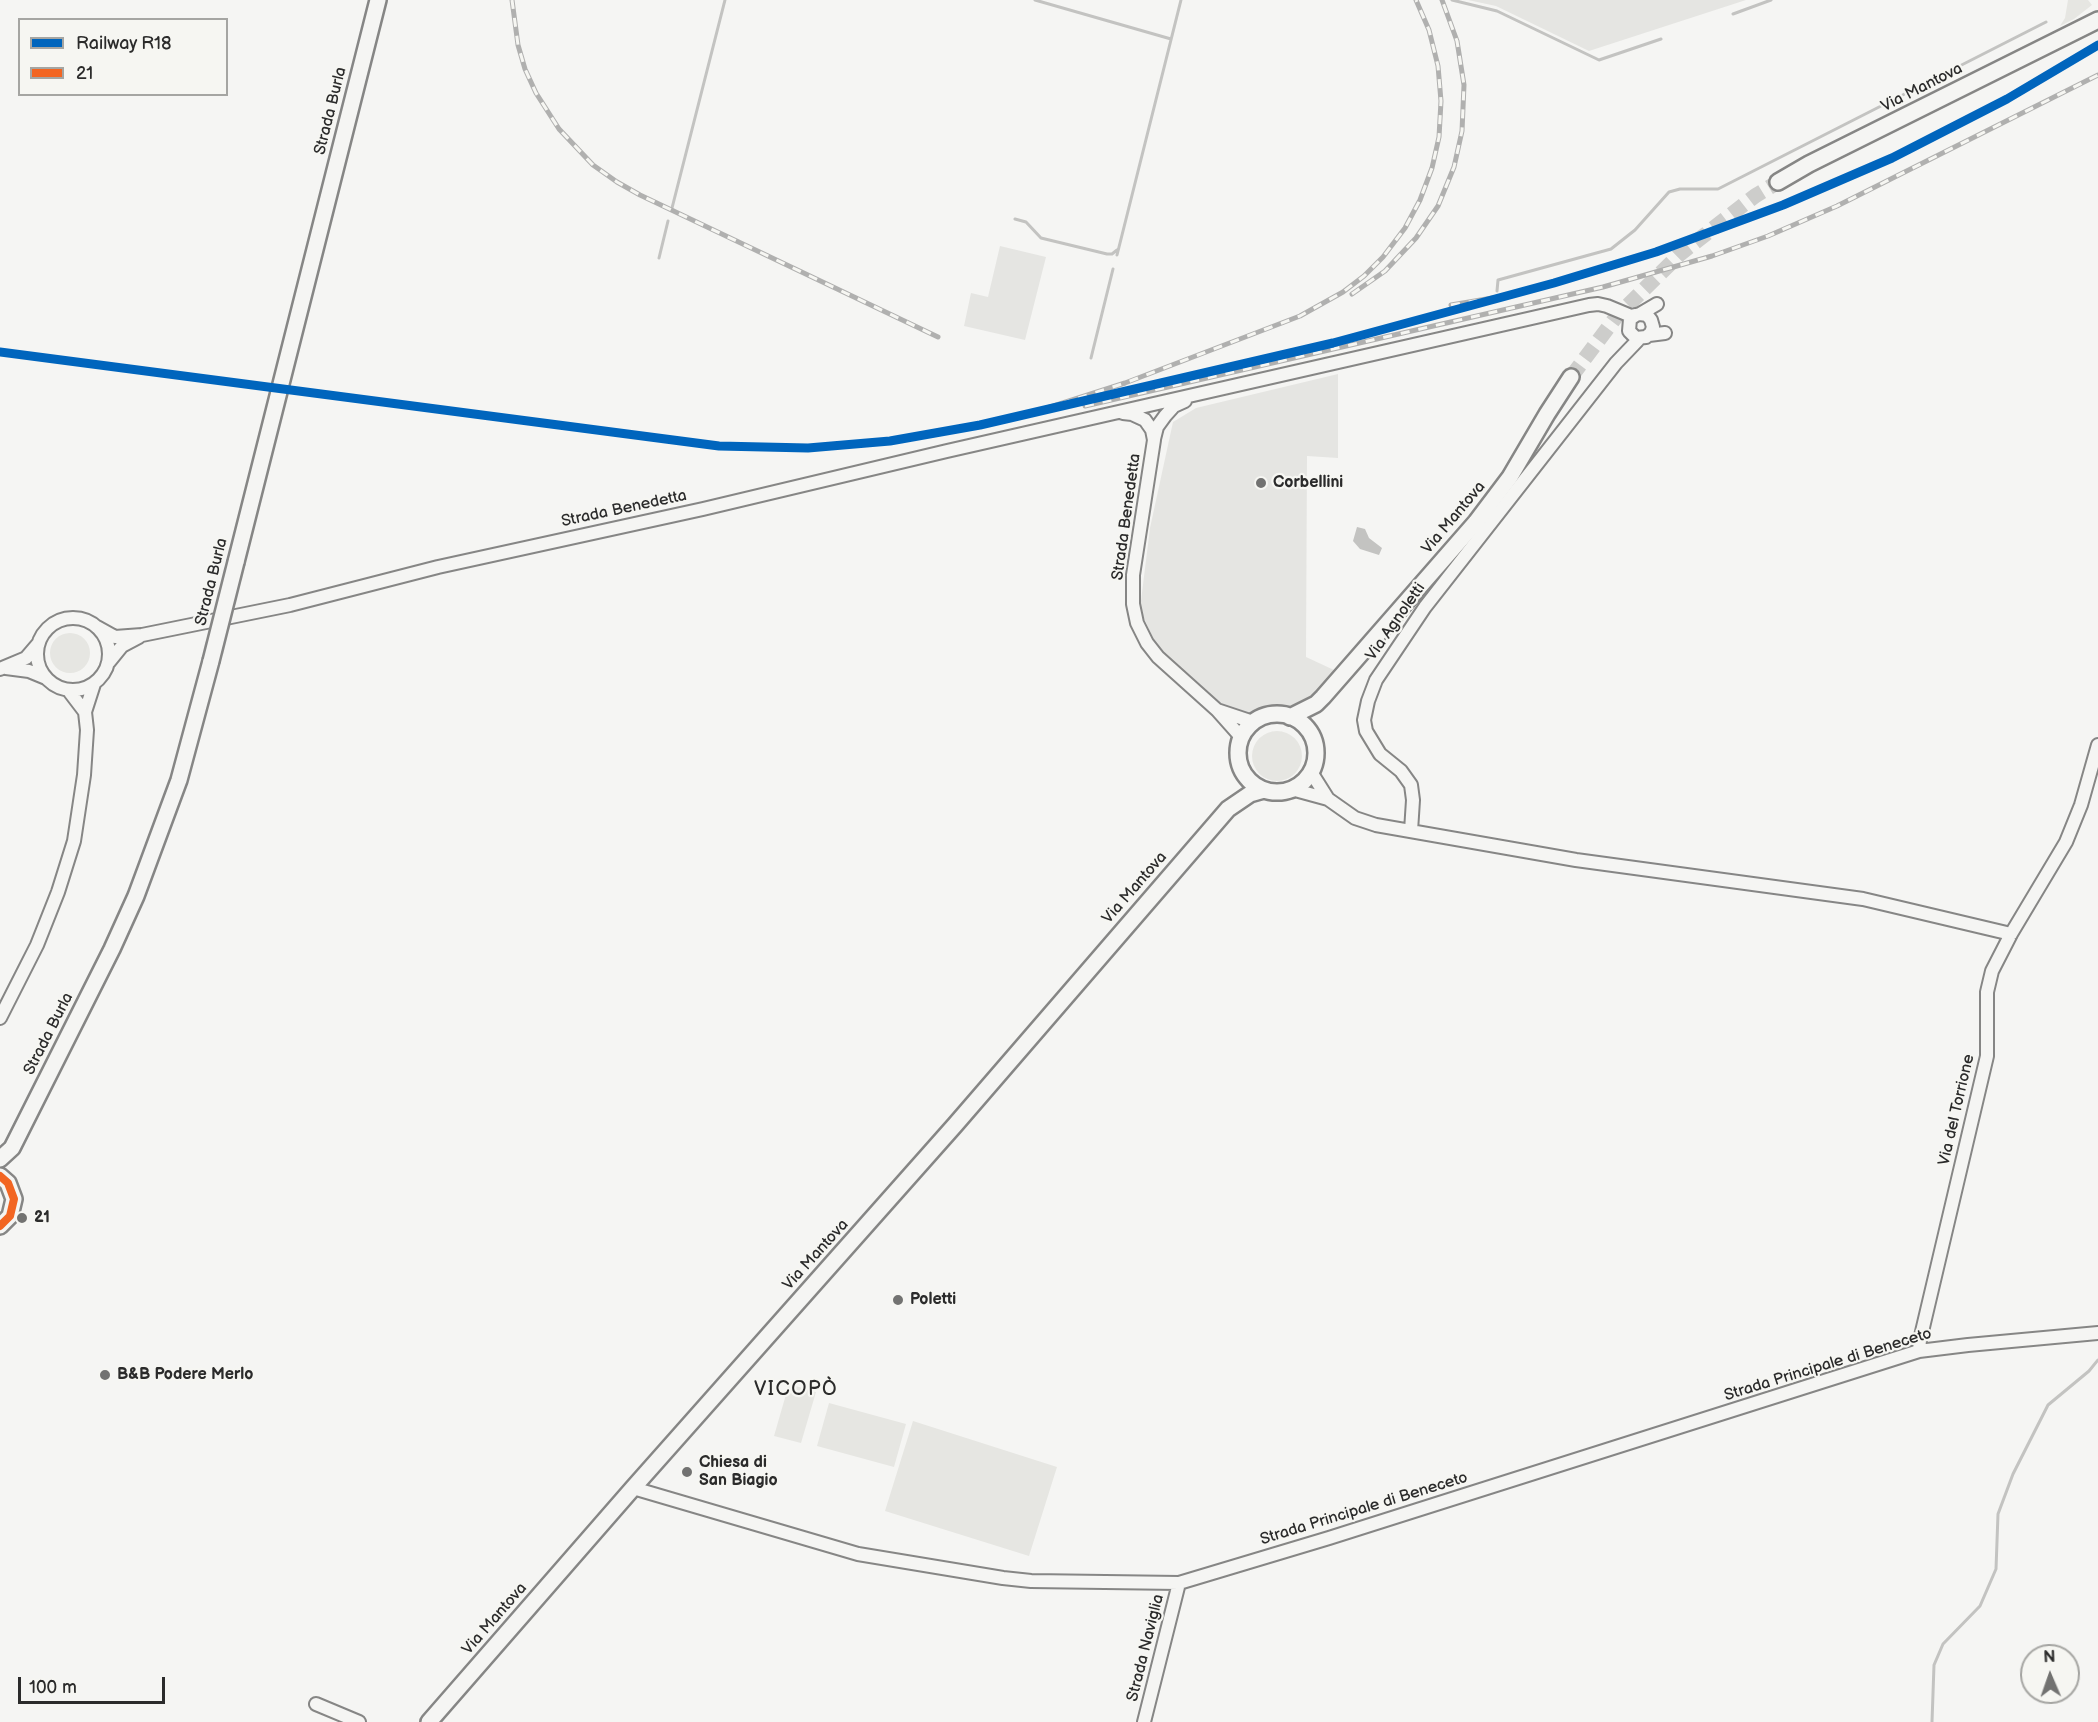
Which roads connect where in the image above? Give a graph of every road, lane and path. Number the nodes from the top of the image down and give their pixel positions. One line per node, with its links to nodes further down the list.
1 (378, 0): 39 (main road, Strada Burla, bridge)
2 (2098, 8): 4 (main road)
3 (2098, 20): 4 (main road, Via Mantova)
4 (2084, 29): 5 (main road, Via Mantova)
5 (1778, 182)
6 (1640, 326): 8 (street, Strada Benedetta); 36 (street, Via Agnoletti)
7 (1571, 377): 22 (main road, Via Mantova)
8 (1197, 395): 9 (street, Strada Benedetta); 11 (street, Strada Benedetta)
9 (1166, 402): 10 (street, Strada Benedetta); 12 (street, Strada Benedetta)
10 (1113, 413): 12 (street, Strada Benedetta); 15 (street, Strada Benedetta)
11 (1165, 416): 12 (street, Strada Benedetta); 13 (street, Strada Benedetta)
12 (1145, 420): 13 (street, Strada Benedetta)
13 (1154, 440): 23 (street, Strada Benedetta)
14 (97, 627): 15 (street, Strada Benedetta); 16 (street, Strada Benedetta); 17 (street)
15 (142, 635): 17 (street, Strada Benedetta)
16 (38, 644): 18 (street, Strada Benedetta); 19 (street)
17 (109, 663): 20 (street, Strada Benedetta)
18 (2, 669): 19 (street, Strada Benedetta)
19 (46, 678): 21 (street, Strada Benedetta)
20 (94, 684): 21 (street); 24 (street, Strada Benedetta)
21 (69, 690): 24 (street)
22 (1323, 697): 25 (main road, Via Mantova); 27 (main road, Via Mantova)
23 (1217, 710): 26 (street, Strada Benedetta); 28 (street, Strada Benedetta)
24 (85, 712): 38 (street)
25 (1290, 717): 26 (main road, Via Mantova); 27 (main road)
26 (1253, 722): 28 (main road)
27 (1312, 736): 31 (main road, Via Mantova)
28 (1241, 737): 30 (main road, Via Mantova)
29 (2097, 751): 37 (street, Via del Torrione)
30 (1241, 768): 32 (main road); 35 (main road, Via Mantova)
31 (1311, 772): 33 (main road); 34 (street)
32 (1264, 790): 33 (main road, Via Mantova); 35 (main road, Via Mantova)
33 (1286, 791): 34 (street)
34 (1328, 800): 36 (street)
35 (1228, 809): 45 (main road, Via Mantova)
36 (1411, 831): 37 (street)
37 (2011, 934): 44 (street, Via del Torrione)
38 (0, 1018)
39 (12, 1148): 40 (main road, Strada Burla); 41 (main road, Strada Burla)
40 (0, 1159)
41 (4, 1179): 42 (main road, Strada Burla)
42 (0, 1226)
43 (2098, 1333): 44 (street, Strada Principale di Beneceto)
44 (1919, 1352): 46 (street, Strada Principale di Beneceto)
45 (633, 1488): 46 (street, Strada Principale di Beneceto); 49 (main road, Via Mantova)
46 (1179, 1583): 50 (street, Strada Naviglia)
47 (316, 1704): 48 (street)
48 (359, 1722)
49 (429, 1722)
50 (1144, 1722)

